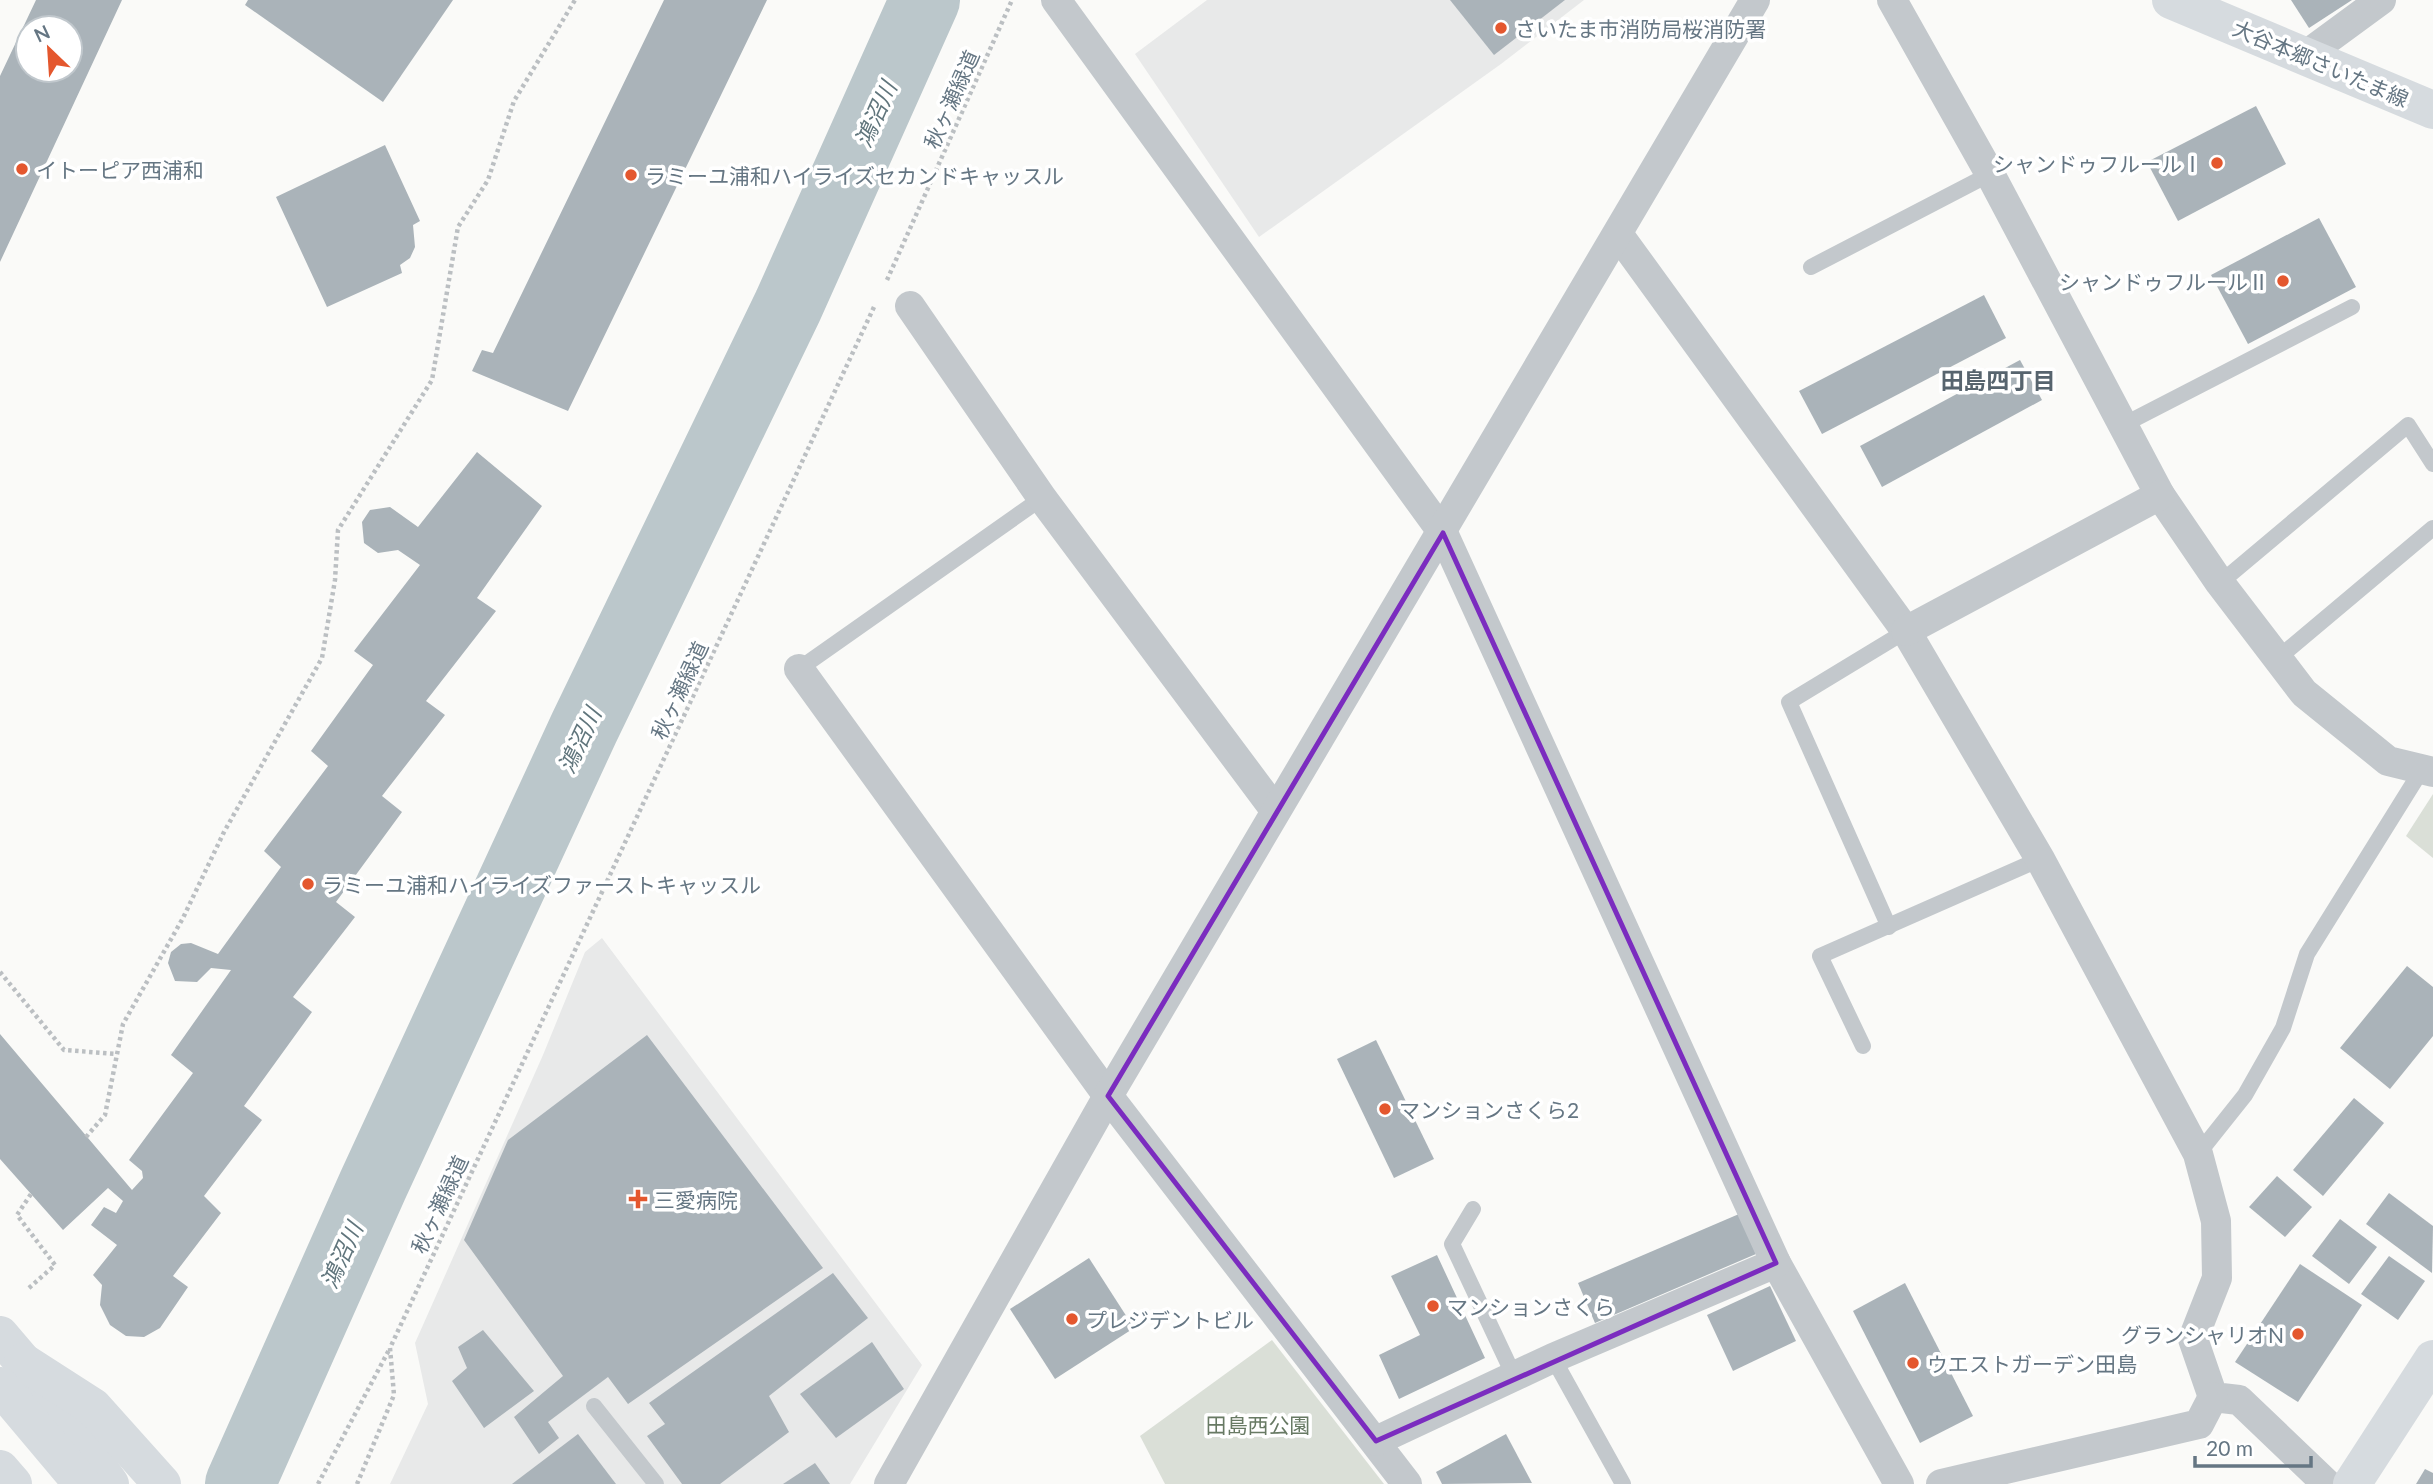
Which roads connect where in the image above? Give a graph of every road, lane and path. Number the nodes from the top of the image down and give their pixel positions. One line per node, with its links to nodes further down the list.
1 (575, 0): 33 (path)
2 (1012, 0): 13 (path, 秋ヶ瀬緑道)
3 (1056, 0): 22 (street)
4 (1755, 0): 11 (street)
5 (1892, 0): 10 (street)
6 (2171, 0): 8 (main road, 大谷本郷さいたま線)
7 (2381, 0): 8 (street)
8 (2306, 55): 9 (main road, 大谷本郷さいたま線)
9 (2433, 110)
10 (1990, 174): 12 (lane); 17 (street)
11 (1618, 234): 22 (street); 24 (street)
12 (1811, 267)
13 (883, 288)
14 (877, 301): 41 (path, 秋ヶ瀬緑道)
15 (910, 306): 20 (street)
16 (2352, 307): 17 (lane)
17 (2123, 425): 19 (street)
18 (2433, 464): 23 (lane)
19 (2160, 495): 23 (street); 24 (street)
20 (1042, 498): 26 (lane); 28 (street)
21 (2433, 528): 25 (lane)
22 (1443, 533): 28 (street); 39 (street)
23 (2220, 583): 25 (street)
24 (1906, 631): 29 (street); 30 (lane)
25 (2277, 659): 27 (street)
26 (799, 669): 34 (street)
27 (2427, 771): 36 (lane)
28 (1275, 810): 34 (street)
29 (2040, 859): 30 (lane); 36 (street)
30 (1889, 927): 32 (lane)
31 (0, 972): 33 (path)
32 (1863, 1046)
33 (117, 1054): 35 (path)
34 (1108, 1096): 48 (street); 57 (street)
35 (86, 1137)
36 (2198, 1154): 46 (street)
37 (31, 1194): 40 (path)
38 (1473, 1209): 45 (lane)
39 (1776, 1263): 42 (street); 60 (street)
40 (29, 1288)
41 (390, 1348): 54 (path); 55 (path, 秋ヶ瀬緑道)
42 (1553, 1358): 45 (street); 59 (lane)
43 (2433, 1359): 63 (main road)
44 (8, 1361): 50 (main road); 52 (main road); 53 (main road)
45 (1514, 1376): 48 (street)
46 (2213, 1397): 61 (street); 62 (street)
47 (594, 1406): 56 (lane)
48 (1376, 1441): 58 (street)
49 (0, 1469): 51 (main road)
50 (160, 1481)
51 (13, 1484)
52 (83, 1484)
53 (110, 1484)
54 (318, 1484)
55 (357, 1484)
56 (656, 1484)
57 (889, 1484)
58 (1407, 1484)
59 (1623, 1484)
60 (1899, 1484)
61 (1941, 1484)
62 (2327, 1484)
63 (2352, 1484)

